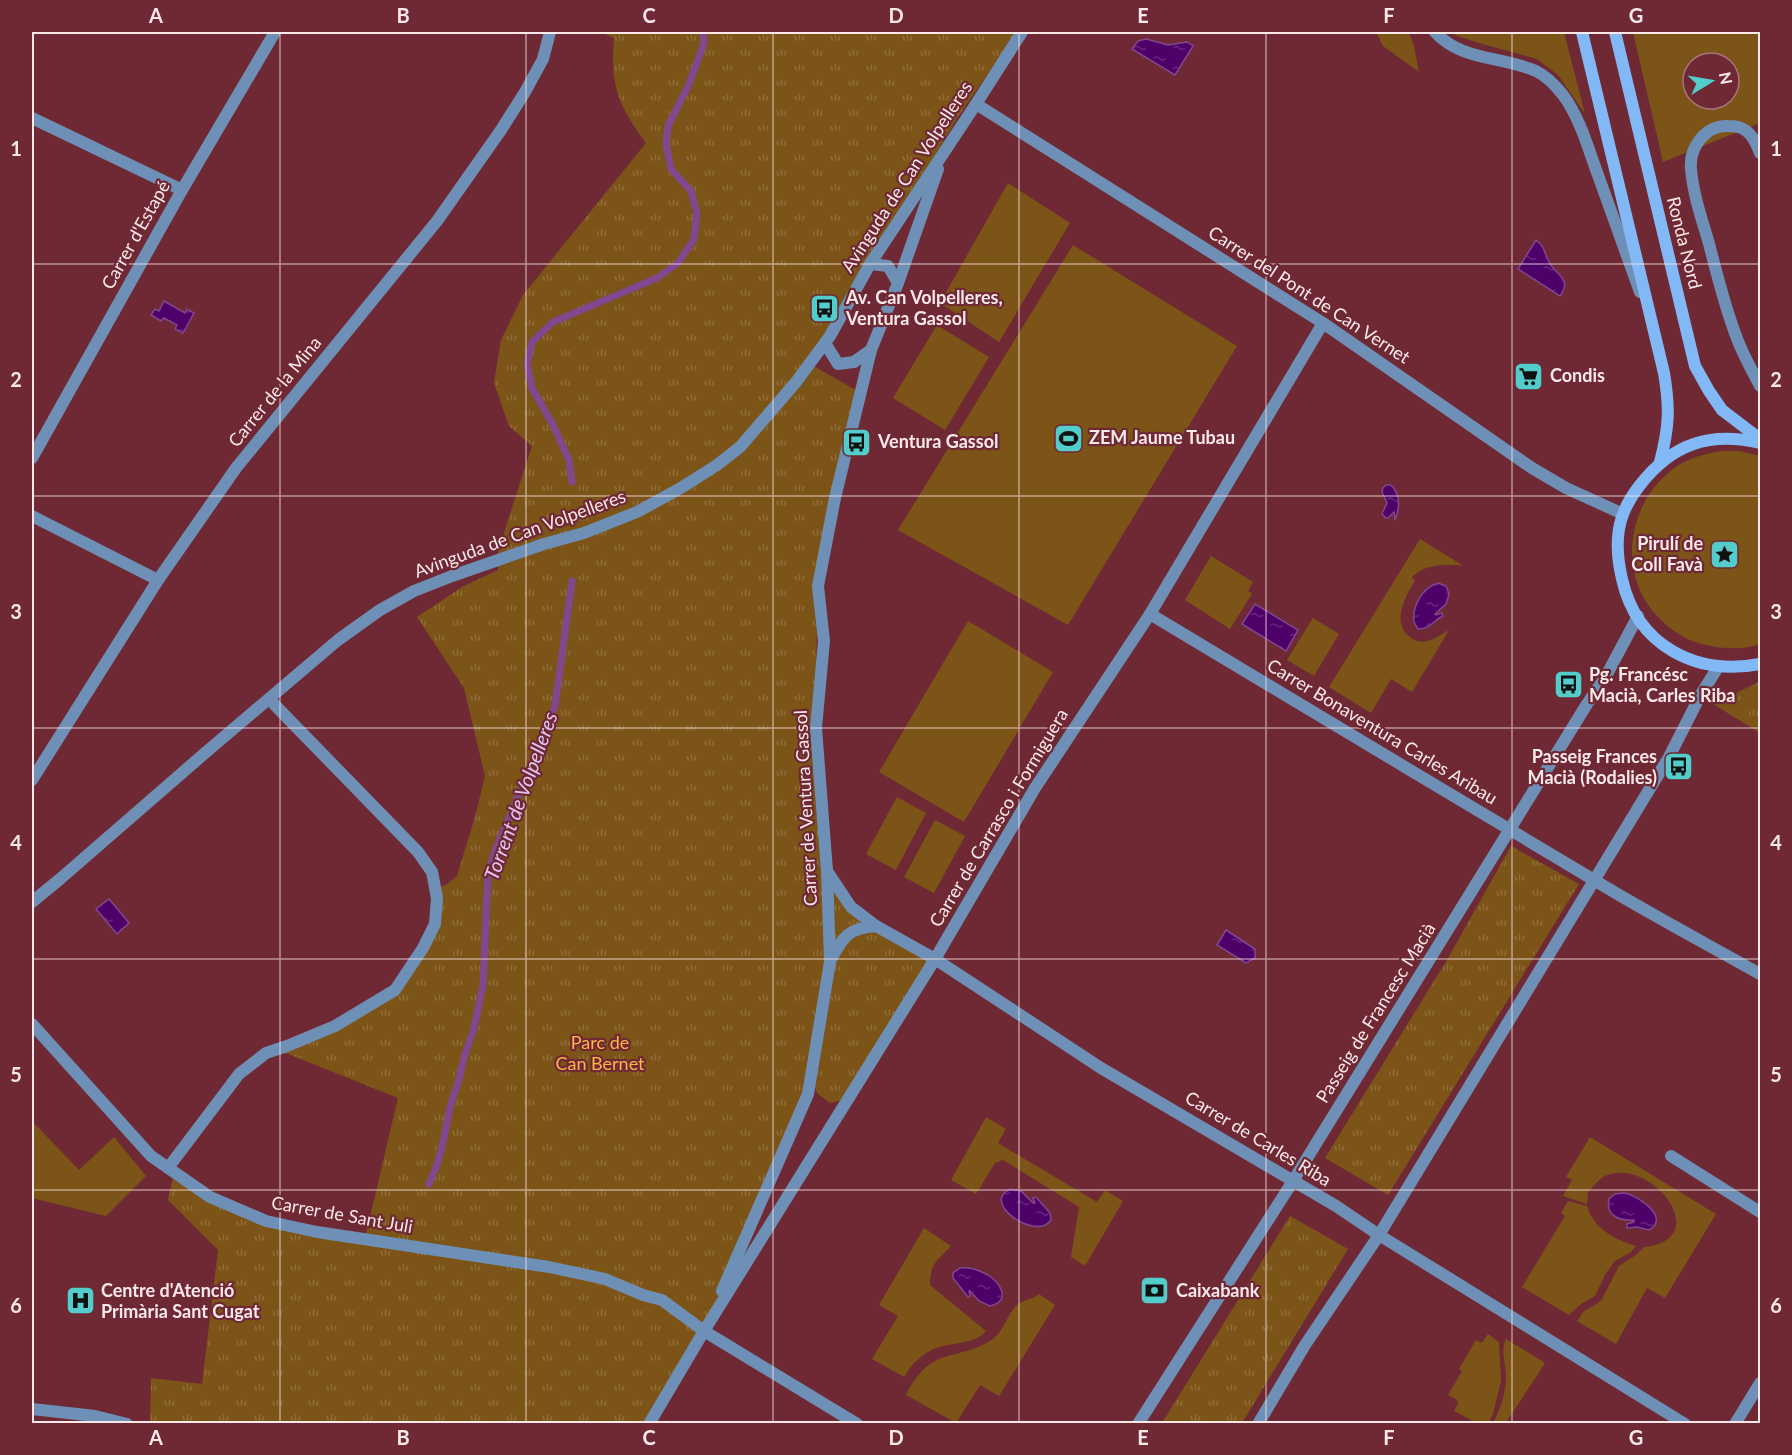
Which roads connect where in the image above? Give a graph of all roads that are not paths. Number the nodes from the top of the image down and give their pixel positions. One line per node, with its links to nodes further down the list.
1 (275, 32): 11 (street, Carrer d'Estapé)
2 (550, 32): 26 (street, Carrer de la Mina)
3 (1022, 32): 7 (street, Avinguda de Can Volpelleres)
4 (1435, 32): 15 (street, Ronda Nord)
5 (1582, 32): 15 (main road, Ronda Nord)
6 (1615, 32): 21 (main road, Ronda Nord)
7 (976, 104): 9 (street, Avinguda de Can Volpelleres); 14 (street, Carrer del Pont de Can Vernet)
8 (32, 118): 11 (street)
9 (944, 153): 12 (street, Avinguda de Can Volpelleres); 13 (street, Carrer de Ventura Gassol)
10 (1761, 153): 19 (street)
11 (182, 190): 22 (street, Carrer d'Estapé)
12 (870, 264): 13 (street); 16 (street, Avinguda de Can Volpelleres)
13 (898, 283): 17 (street, Carrer de Ventura Gassol)
14 (1323, 323): 24 (street, Carrer del Pont de Can Vernet); 27 (street, Carrer de Carrasco i Formiguera)
15 (1653, 326): 23 (main road, Ronda Nord)
16 (825, 343): 18 (street); 31 (street, Avinguda de Can Volpelleres)
17 (871, 351): 18 (street); 20 (street, Carrer de Ventura Gassol)
18 (854, 362): 20 (street, Carrer de Ventura Gassol)
19 (1761, 386)
20 (858, 406): 34 (street, Carrer de Ventura Gassol)
21 (1761, 441): 23 (main road, Ronda Nord)
22 (32, 458)
23 (1660, 462): 24 (main road, Ronda Nord)
24 (1623, 514): 28 (main road, Ronda Nord)
25 (32, 516): 26 (street)
26 (158, 580): 32 (street, Carrer de la Mina)
27 (1150, 614): 33 (street, Carrer Bonaventura Carles Aribau); 39 (street, Carrer de Carrasco i Formiguera)
28 (1638, 616): 30 (main road, Ronda Nord); 33 (street, Passeig de Francesc Macià)
29 (1761, 664): 30 (main road, Ronda Nord)
30 (1718, 667): 35 (street)
31 (269, 699): 36 (street, Avinguda de Can Volpelleres); 44 (street)
32 (32, 780)
33 (1511, 829): 35 (street, Carrer Bonaventura Carles Aribau); 45 (street, Passeig de Francesc Macià)
34 (827, 871): 38 (street, Carrer de Carles Riba); 40 (street, Carrer de Ventura Gassol)
35 (1595, 881): 41 (street, Carrer Bonaventura Carles Aribau); 47 (street)
36 (37, 894): 37 (street, Avinguda de Can Volpelleres)
37 (32, 902)
38 (876, 926): 39 (street, Carrer de Carles Riba); 40 (street, Carrer de Ventura Gassol)
39 (935, 959): 45 (street, Carrer de Carles Riba); 48 (street, Carrer de Carrasco i Formiguera)
40 (830, 962): 48 (street, Carrer de Ventura Gassol)
41 (1761, 974)
42 (32, 1024): 44 (street, Carrer de Sant Juli)
43 (1671, 1156): 46 (street)
44 (168, 1168): 48 (street, Carrer de Sant Juli)
45 (1293, 1181): 47 (street, Carrer de Carles Riba); 54 (street, Passeig de Francesc Macià)
46 (1761, 1212)
47 (1379, 1235): 55 (street); 56 (street, Carrer de Carles Riba)
48 (704, 1331): 52 (street); 53 (street, Carrer de Sant Juli)
49 (1761, 1383): 57 (street)
50 (32, 1409): 51 (street)
51 (127, 1424)
52 (650, 1424)
53 (857, 1424)
54 (1138, 1424)
55 (1258, 1424)
56 (1685, 1424)
57 (1735, 1424)

